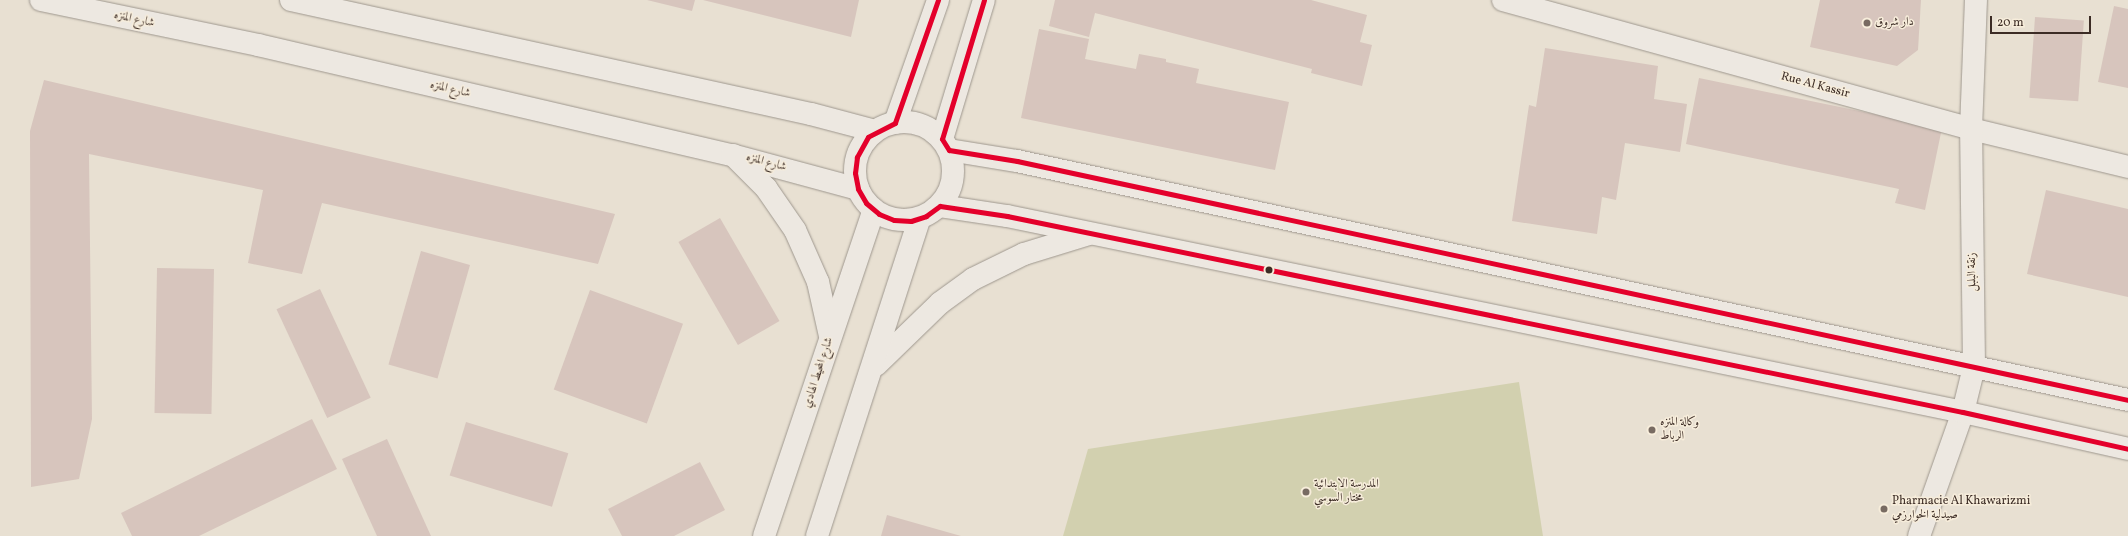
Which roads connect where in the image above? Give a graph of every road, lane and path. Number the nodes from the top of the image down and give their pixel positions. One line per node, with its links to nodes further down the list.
1 (41, 0): 10 (street, شارع المنزه)
2 (291, 0): 7 (street)
3 (938, 0): 7 (street)
4 (984, 0): 9 (street)
5 (1503, 0): 8 (street, Rue Al Kassir)
6 (1976, 0): 8 (street, زنقة البلبل)
7 (885, 127): 9 (street); 12 (street)
8 (1971, 129): 11 (street, Rue Al Kassir); 18 (street, زنقة البلبل)
9 (945, 144): 13 (street); 18 (street)
10 (732, 154): 12 (street, شارع المنزه); 17 (street)
11 (2128, 167)
12 (858, 188): 14 (street)
13 (940, 206): 15 (street); 16 (street)
14 (874, 210): 15 (street); 17 (street, شارع المحيط الهادي)
15 (920, 218): 19 (street)
16 (1092, 234): 19 (street); 21 (street)
17 (830, 338): 23 (street, شارع المحيط الهادي)
18 (1974, 368): 20 (street); 21 (street, زنقة البلبل)
19 (872, 369): 24 (street)
20 (2128, 400)
21 (1963, 412): 22 (street); 25 (street, زنقة البلبل)
22 (2128, 449)
23 (764, 536)
24 (817, 536)
25 (1919, 536)

